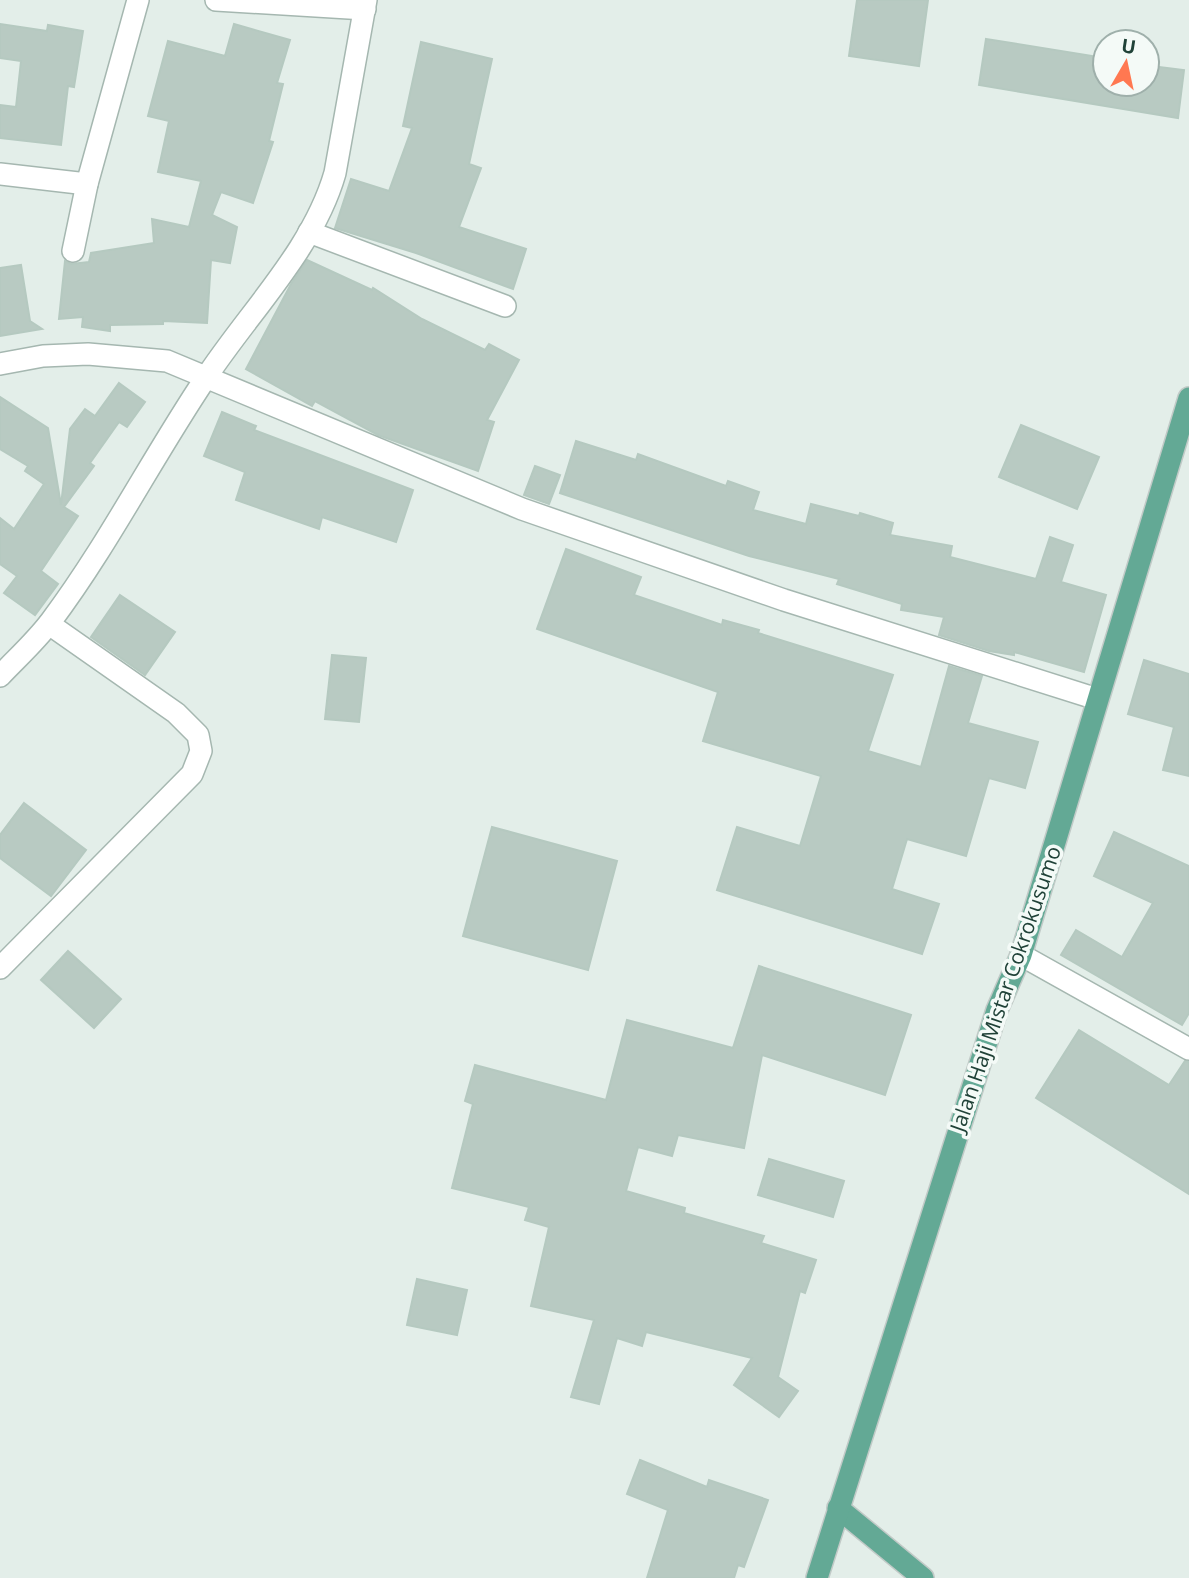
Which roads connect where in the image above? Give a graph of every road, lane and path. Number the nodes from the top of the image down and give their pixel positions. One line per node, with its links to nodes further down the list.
1 (138, 0): 5 (street)
2 (216, 0): 3 (street)
3 (366, 4): 6 (street)
4 (0, 174): 5 (street)
5 (87, 184): 7 (street)
6 (309, 232): 8 (street); 10 (street)
7 (73, 251)
8 (505, 306)
9 (0, 364): 10 (street)
10 (206, 377): 12 (street); 14 (street)
11 (1189, 398): 14 (main road, Jalan Haji Mistar Cokrokusumo)
12 (49, 624): 13 (street); 16 (street)
13 (0, 676)
14 (1097, 699): 15 (main road, Jalan Haji Mistar Cokrokusumo)
15 (1021, 955): 17 (street); 18 (main road, Jalan Haji Mistar Cokrokusumo)
16 (0, 968)
17 (1189, 1049)
18 (838, 1508): 19 (main road, Jalan Haji Mistar Cokrokusumo); 20 (main road)
19 (817, 1578)
20 (923, 1578)

